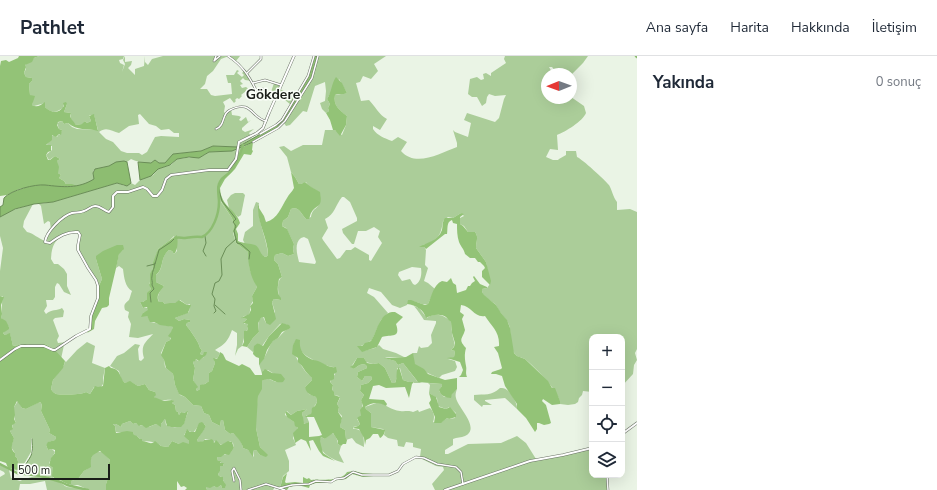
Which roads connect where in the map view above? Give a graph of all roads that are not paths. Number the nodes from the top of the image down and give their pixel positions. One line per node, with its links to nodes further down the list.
1 (216, 56): 2 (street)
2 (220, 56)
3 (228, 56): 9 (street)
4 (261, 56): 9 (street)
5 (294, 56): 11 (street)
6 (314, 56): 8 (street)
7 (318, 56): 8 (street)
8 (314, 62): 15 (street)
9 (247, 73): 10 (street)
10 (253, 83): 11 (street); 12 (street)
11 (281, 85): 12 (street)
12 (276, 98): 13 (street)
13 (266, 121): 14 (street); 15 (street)
14 (216, 129)
15 (260, 135): 16 (street); 17 (street)
16 (253, 142)
17 (0, 360)
18 (637, 423): 19 (street)
19 (625, 432)
20 (589, 449): 23 (street)
21 (607, 478): 29 (street)
22 (234, 481): 25 (street)
23 (463, 484): 24 (street); 28 (street)
24 (280, 488): 26 (street); 27 (street)
25 (241, 490)
26 (248, 490)
27 (285, 490)
28 (445, 490)
29 (608, 490)

